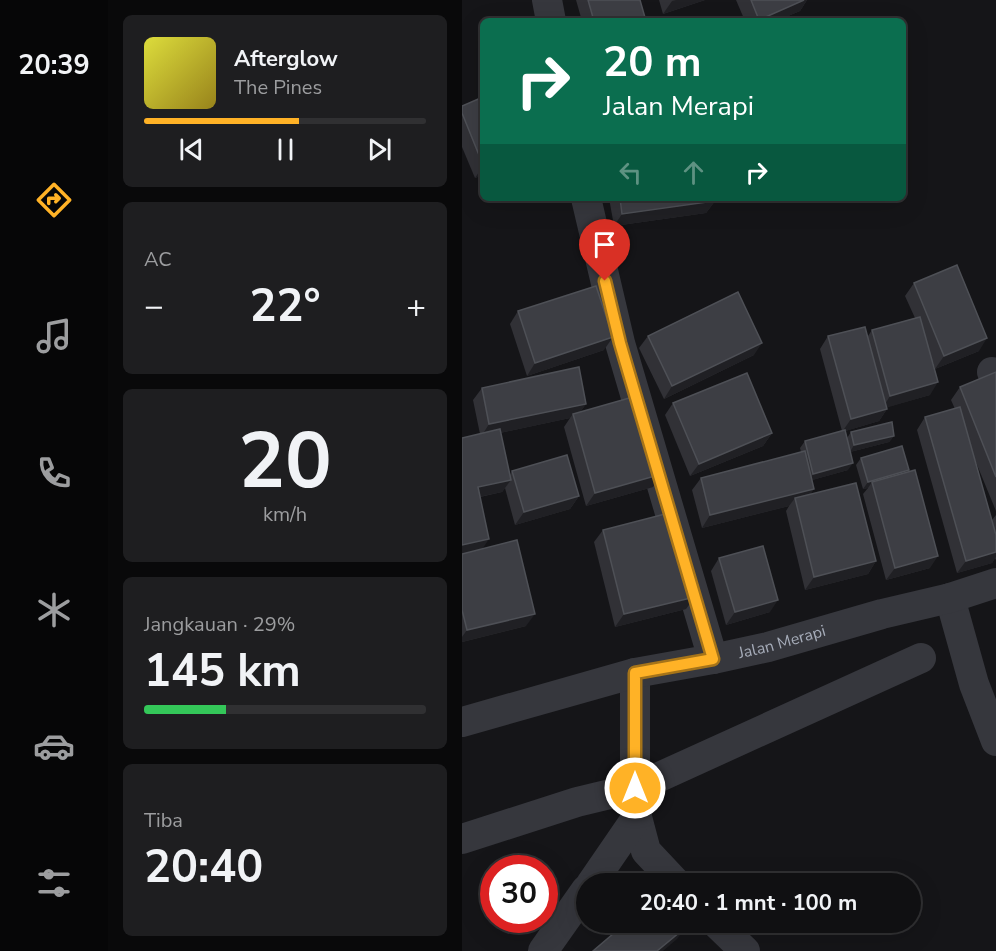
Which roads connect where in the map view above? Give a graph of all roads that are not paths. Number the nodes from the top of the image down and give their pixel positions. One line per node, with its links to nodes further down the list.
1 (547, 0): 2 (street)
2 (550, 18)
3 (587, 201): 7 (street)
4 (996, 583): 5 (street, Jalan Merapi)
5 (950, 598): 7 (street, Jalan Merapi); 10 (street)
6 (921, 658): 11 (street)
7 (713, 659): 8 (street, Jalan Merapi)
8 (635, 673): 9 (street, Jalan Merapi); 11 (street)
9 (462, 722)
10 (996, 741)
11 (635, 788): 12 (street); 13 (street)
12 (636, 817): 14 (street); 15 (street)
13 (462, 839)
14 (598, 873)
15 (667, 873)
16 (576, 904): 18 (street)
17 (726, 933): 19 (street)
18 (543, 951)
19 (745, 951)

